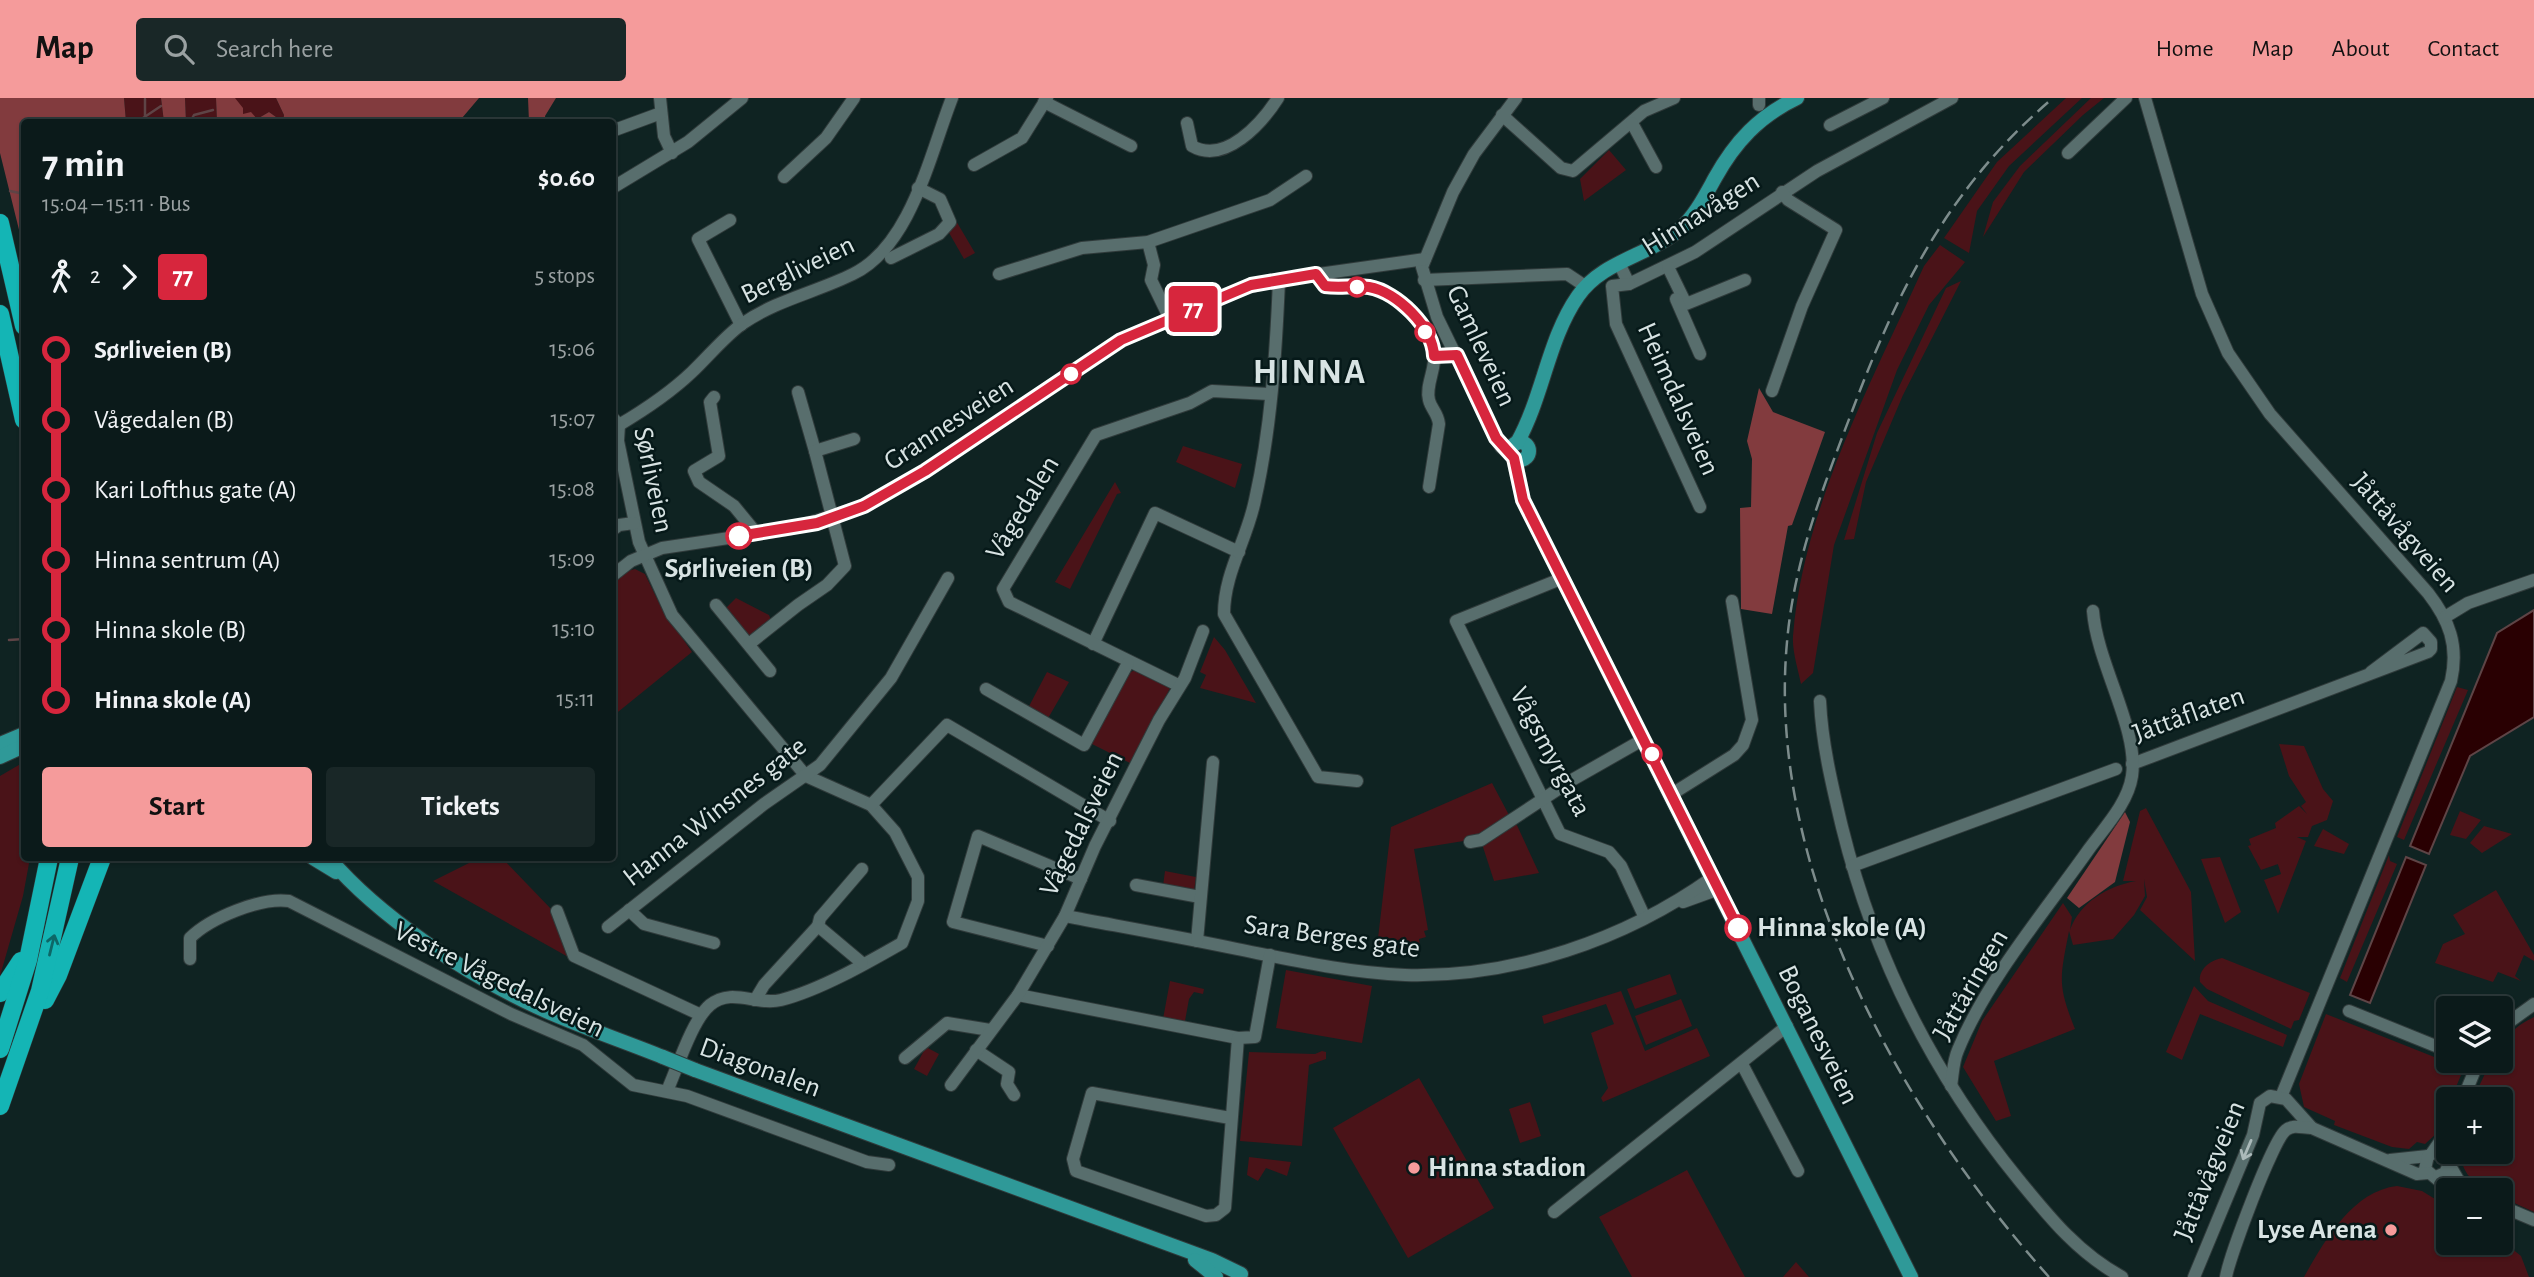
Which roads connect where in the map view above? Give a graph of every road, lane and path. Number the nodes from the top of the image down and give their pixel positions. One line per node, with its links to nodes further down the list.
1 (660, 98): 16 (street)
2 (742, 98): 23 (street)
3 (854, 98): 28 (street)
4 (952, 98): 30 (street, Bergliveien)
5 (1278, 98): 18 (street)
6 (1516, 98): 17 (street, Gamleveien)
7 (1674, 98): 19 (street)
8 (1797, 98): 37 (main road)
9 (1883, 98): 20 (street)
10 (1944, 98): 15 (street)
11 (1952, 98): 15 (street, Hinnavågen)
12 (2126, 98): 24 (street)
13 (2145, 98): 77 (street, Jåttåvågveien)
14 (1045, 100): 22 (street); 25 (street)
15 (1931, 103): 31 (street, Hinnavågen)
16 (661, 113): 21 (street); 23 (street)
17 (1502, 115): 19 (street); 36 (street, Gamleveien)
18 (1187, 123)
19 (1632, 123): 26 (street)
20 (1830, 125)
21 (616, 130)
22 (1131, 146)
23 (672, 153): 29 (street)
24 (2068, 153)
25 (974, 165)
26 (1656, 167)
27 (1306, 176): 34 (street)
28 (784, 177)
29 (616, 186)
30 (918, 188): 35 (street, Bergliveien); 49 (street, Bergliveien)
31 (1782, 192): 38 (street, Hinnavågen); 53 (street, Hinnavågen)
32 (730, 220): 49 (street, Bergliveien)
33 (0, 223): 47 (highway)
34 (1148, 242): 39 (street); 48 (street)
35 (891, 258)
36 (1424, 259): 40 (street, Grannesveien); 43 (street, Gamleveien)
37 (1619, 263): 44 (street, Hinnavågen); 45 (main road)
38 (1666, 268): 42 (street); 44 (street, Hinnavågen); 50 (street)
39 (999, 274)
40 (1316, 274): 41 (street, Grannesveien); 52 (street)
41 (1279, 280): 48 (street, Grannesveien); 55 (street)
42 (1745, 280)
43 (1424, 281): 45 (street); 51 (street, Gamleveien)
44 (1629, 285): 63 (street, Heimdalsveien)
45 (1585, 286): 61 (main road)
46 (0, 314): 57 (highway)
47 (21, 314)
48 (1170, 319): 64 (street, Grannesveien)
49 (741, 325): 58 (street, Bergliveien)
50 (1700, 354)
51 (1457, 355): 52 (street); 61 (street, Gamleveien)
52 (1434, 356): 62 (street)
53 (1772, 391)
54 (798, 392): 60 (street)
55 (1269, 394): 68 (street); 80 (street, Vågedalen)
56 (714, 397): 67 (street)
57 (21, 407)
58 (616, 421): 65 (street, Sørliveien)
59 (854, 439): 60 (street)
60 (815, 451): 64 (street)
61 (1519, 451): 72 (main road, Boganesveien)
62 (1429, 487)
63 (1700, 507)
64 (833, 518): 67 (street, Grannesveien); 79 (street)
65 (634, 523): 66 (street); 69 (street, Sørliveien)
66 (616, 528)
67 (757, 534): 69 (street, Grannesveien)
68 (1239, 552): 80 (street); 96 (street)
69 (644, 555): 70 (street, Grannesveien); 95 (street, Sørliveien)
70 (616, 572)
71 (948, 578): 95 (street, Hanna Winsnes gate)
72 (1563, 578): 88 (main road, Boganesveien); 98 (street, Vågsmyrgata)
73 (2534, 580): 77 (street)
74 (1732, 601): 97 (street)
75 (716, 605): 79 (street)
76 (2093, 611): 93 (street, Jåttåflaten)
77 (2445, 617): 147 (street, Jåttåvågveien)
78 (1203, 631): 84 (street, Vågedalsveien)
79 (748, 644): 82 (street)
80 (1093, 645): 81 (street, Vågedalen)
81 (1128, 663): 84 (street, Vågedalen); 85 (street)
82 (770, 671)
83 (2371, 672): 83 (street, Jåttåflaten); 93 (street, Jåttåflaten)
84 (1178, 685): 100 (street, Vågedalsveien)
85 (986, 689)
86 (1820, 701): 107 (street)
87 (21, 735): 89 (main road)
88 (1644, 739): 97 (main road, Boganesveien); 98 (street)
89 (0, 744)
90 (21, 747): 91 (main road)
91 (0, 757)
92 (1213, 762): 113 (street)
93 (2132, 764): 144 (street, Jåttåringen)
94 (2116, 769): 107 (street, Jåttåflaten)
95 (806, 776): 99 (street); 114 (street, Hanna Winsnes gate)
96 (1357, 780)
97 (1672, 794): 111 (main road, Boganesveien)
98 (1543, 800): 101 (street); 117 (street, Vågsmyrgata)
99 (871, 805): 100 (street); 126 (street)
100 (1110, 821): 110 (street, Vågedalsveien)
101 (1470, 842)
102 (47, 861): 120 (highway)
103 (69, 861): 136 (highway, one-way to 103)
104 (101, 861): 136 (highway)
105 (318, 861): 109 (main road, Diagonalen)
106 (332, 861): 109 (main road, Diagonalen)
107 (1852, 866): 144 (street)
108 (862, 869): 118 (street)
109 (346, 878): 163 (main road, Diagonalen, bridge)
110 (1081, 879): 116 (street, Vågedalsveien); 123 (street)
111 (1716, 883): 117 (street, Sara Berges gate); 134 (main road, Boganesveien)
112 (1136, 886): 113 (street)
113 (1200, 897): 121 (street)
114 (629, 910): 119 (street, Hanna Winsnes gate); 122 (street, Hanna Winsnes gate)
115 (557, 911): 132 (street)
116 (1065, 916): 121 (street, Sara Berges gate); 123 (street, Vågedalsveien)
117 (1645, 918): 124 (street, Sara Berges gate)
118 (818, 926): 126 (street); 129 (street)
119 (608, 927)
120 (34, 935): 127 (highway); 139 (highway)
121 (1197, 941): 124 (street, Sara Berges gate)
122 (715, 943)
123 (1048, 946): 128 (street, Vågedalsveien)
124 (1270, 955): 137 (street)
125 (190, 959): 145 (street, Vestre Vågedalsveien)
126 (862, 963): 129 (street)
127 (0, 993)
128 (1018, 995): 135 (street, Vågedalsveien); 137 (street)
129 (755, 1000): 132 (street)
130 (2534, 1004): 133 (street)
131 (2348, 1012): 138 (street)
132 (701, 1014): 145 (street)
133 (2513, 1019)
134 (1787, 1026): 142 (street); 166 (main road, Boganesveien)
135 (990, 1030): 140 (street, Vågedalsveien); 141 (street)
136 (27, 1034): 148 (highway)
137 (1238, 1038): 149 (street)
138 (2436, 1046)
139 (0, 1049)
140 (976, 1051): 143 (street, Vågedalsveien); 146 (street)
141 (905, 1058)
142 (1742, 1064): 157 (street); 161 (street)
143 (951, 1085)
144 (1951, 1086): 167 (street, Jåttåringen)
145 (667, 1091): 156 (street, Vestre Vågedalsveien)
146 (1014, 1095)
147 (2281, 1097): 150 (street, Jåttåvågveien); 168 (street, Jåttåvågveien, one-way to 168)
148 (0, 1106)
149 (1230, 1118): 149 (street)
150 (2312, 1128): 154 (street); 169 (street, Jåttåvågveien)
151 (2436, 1147): 153 (street)
152 (2436, 1154): 153 (street)
153 (2430, 1155): 154 (street); 158 (street)
154 (2388, 1160): 158 (street)
155 (2447, 1164): 158 (street)
156 (888, 1165)
157 (1798, 1171)
158 (2432, 1175): 159 (street)
159 (2436, 1178)
160 (2513, 1211): 162 (street)
161 (1554, 1212)
162 (2534, 1220)
163 (1183, 1250): 164 (main road, Diagonalen); 165 (main road, Diagonalen)
164 (1244, 1276)
165 (1216, 1277)
166 (1911, 1277)
167 (2122, 1277)
168 (2194, 1277)
169 (2226, 1277)

